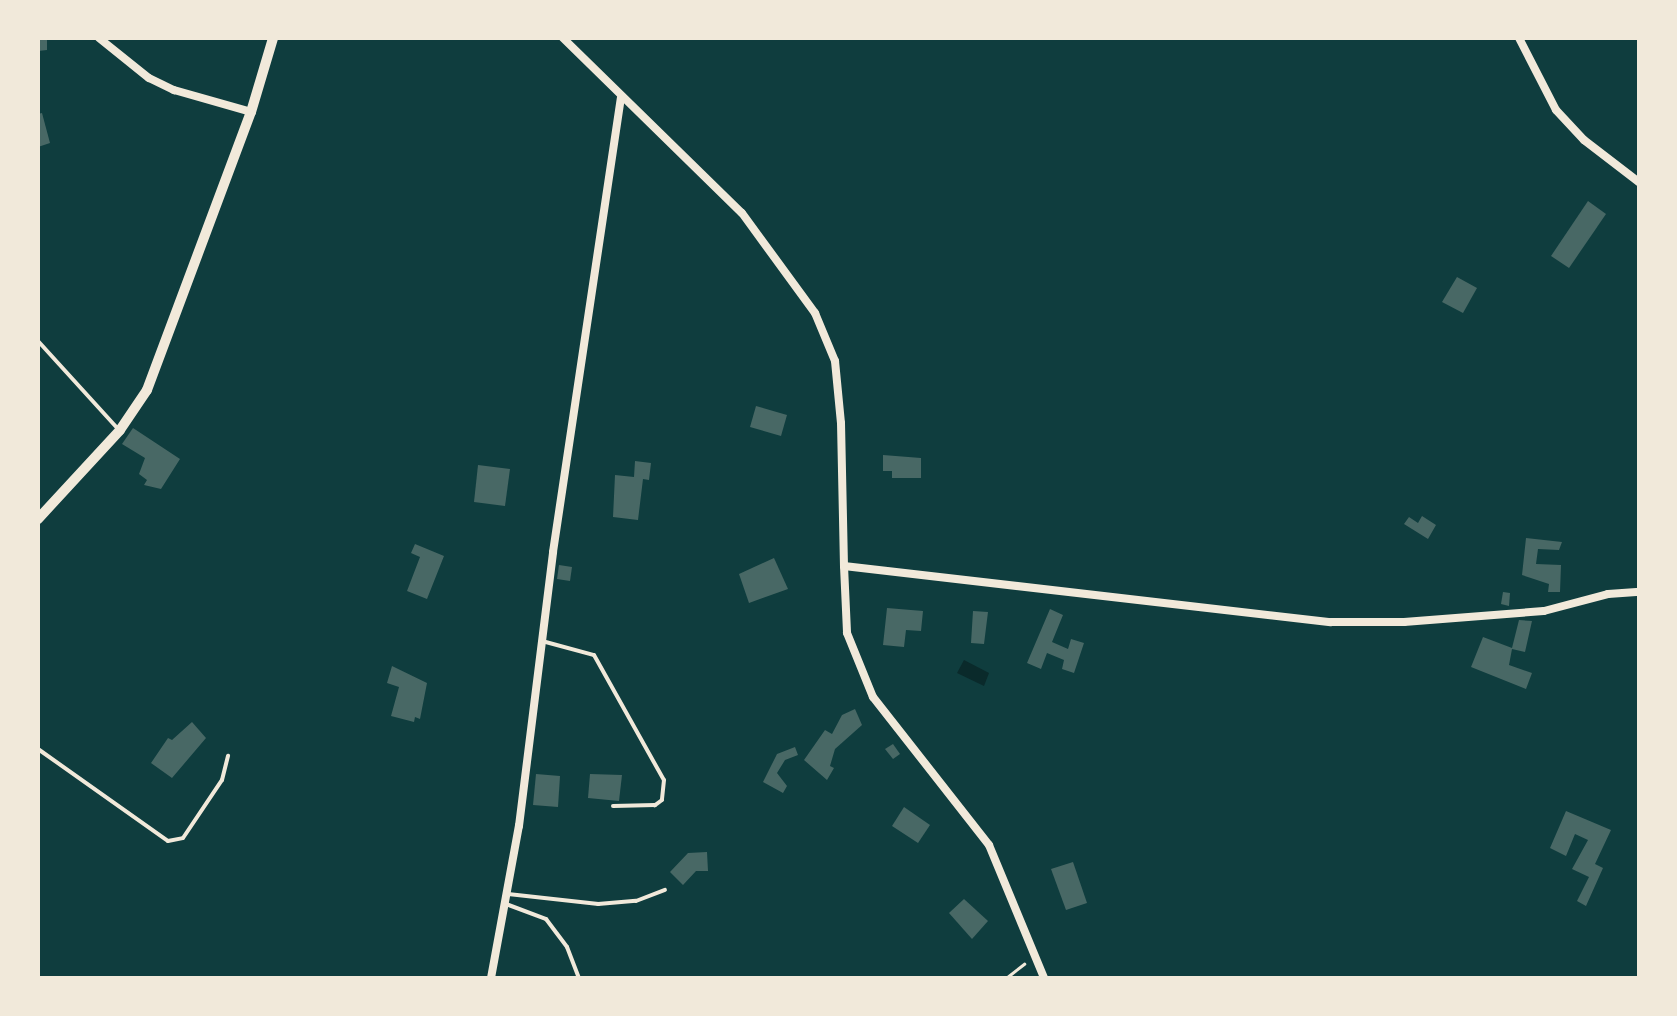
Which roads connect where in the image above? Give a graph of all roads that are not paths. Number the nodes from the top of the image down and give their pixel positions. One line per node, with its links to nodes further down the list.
1 (99, 38): 6 (street)
2 (273, 38): 6 (street)
3 (563, 38): 5 (street)
4 (1519, 38): 7 (street)
5 (621, 97): 11 (street); 13 (street)
6 (251, 112): 9 (street)
7 (1640, 183)
8 (38, 341): 9 (lane)
9 (120, 430): 10 (street)
10 (38, 520)
11 (844, 566): 12 (street); 21 (street)
12 (1640, 592)
13 (542, 641): 16 (lane); 18 (street)
14 (38, 749): 15 (lane)
15 (228, 756)
16 (613, 806)
17 (665, 890): 18 (lane)
18 (507, 899): 19 (street); 20 (lane)
19 (491, 978)
20 (579, 978)
21 (1044, 978)

